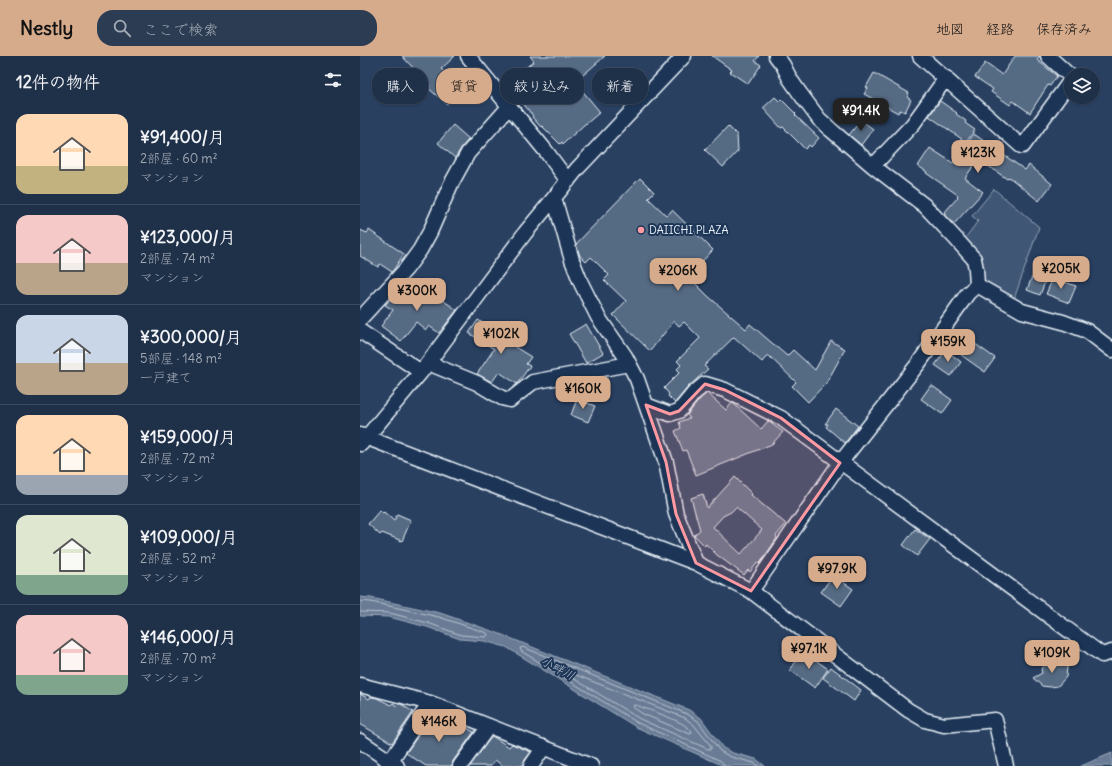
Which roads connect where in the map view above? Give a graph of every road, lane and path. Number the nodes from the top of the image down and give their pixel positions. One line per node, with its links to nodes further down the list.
1 (468, 56): 7 (street)
2 (684, 56): 9 (street)
3 (776, 56): 8 (street)
4 (920, 56): 6 (street)
5 (1048, 56): 6 (street)
6 (946, 78): 8 (street)
7 (509, 107): 9 (street); 12 (street)
8 (873, 166): 11 (street)
9 (568, 181): 10 (street)
10 (554, 198): 15 (street); 16 (street)
11 (977, 284): 14 (street); 19 (street)
12 (360, 319)
13 (360, 331): 16 (street)
14 (1112, 350)
15 (629, 364): 16 (street); 17 (street)
16 (425, 368): 18 (street)
17 (646, 405): 19 (street); 20 (street)
18 (362, 440): 20 (street)
19 (840, 463): 21 (street); 22 (street)
20 (696, 563): 21 (street)
21 (751, 591): 32 (street)
22 (1112, 652)
23 (360, 685): 24 (street)
24 (430, 703): 25 (street); 28 (street)
25 (489, 726): 27 (street); 29 (street)
26 (360, 741): 28 (street)
27 (544, 747): 30 (street); 31 (street)
28 (391, 764)
29 (460, 766)
30 (531, 766)
31 (591, 766)
32 (1006, 766)

